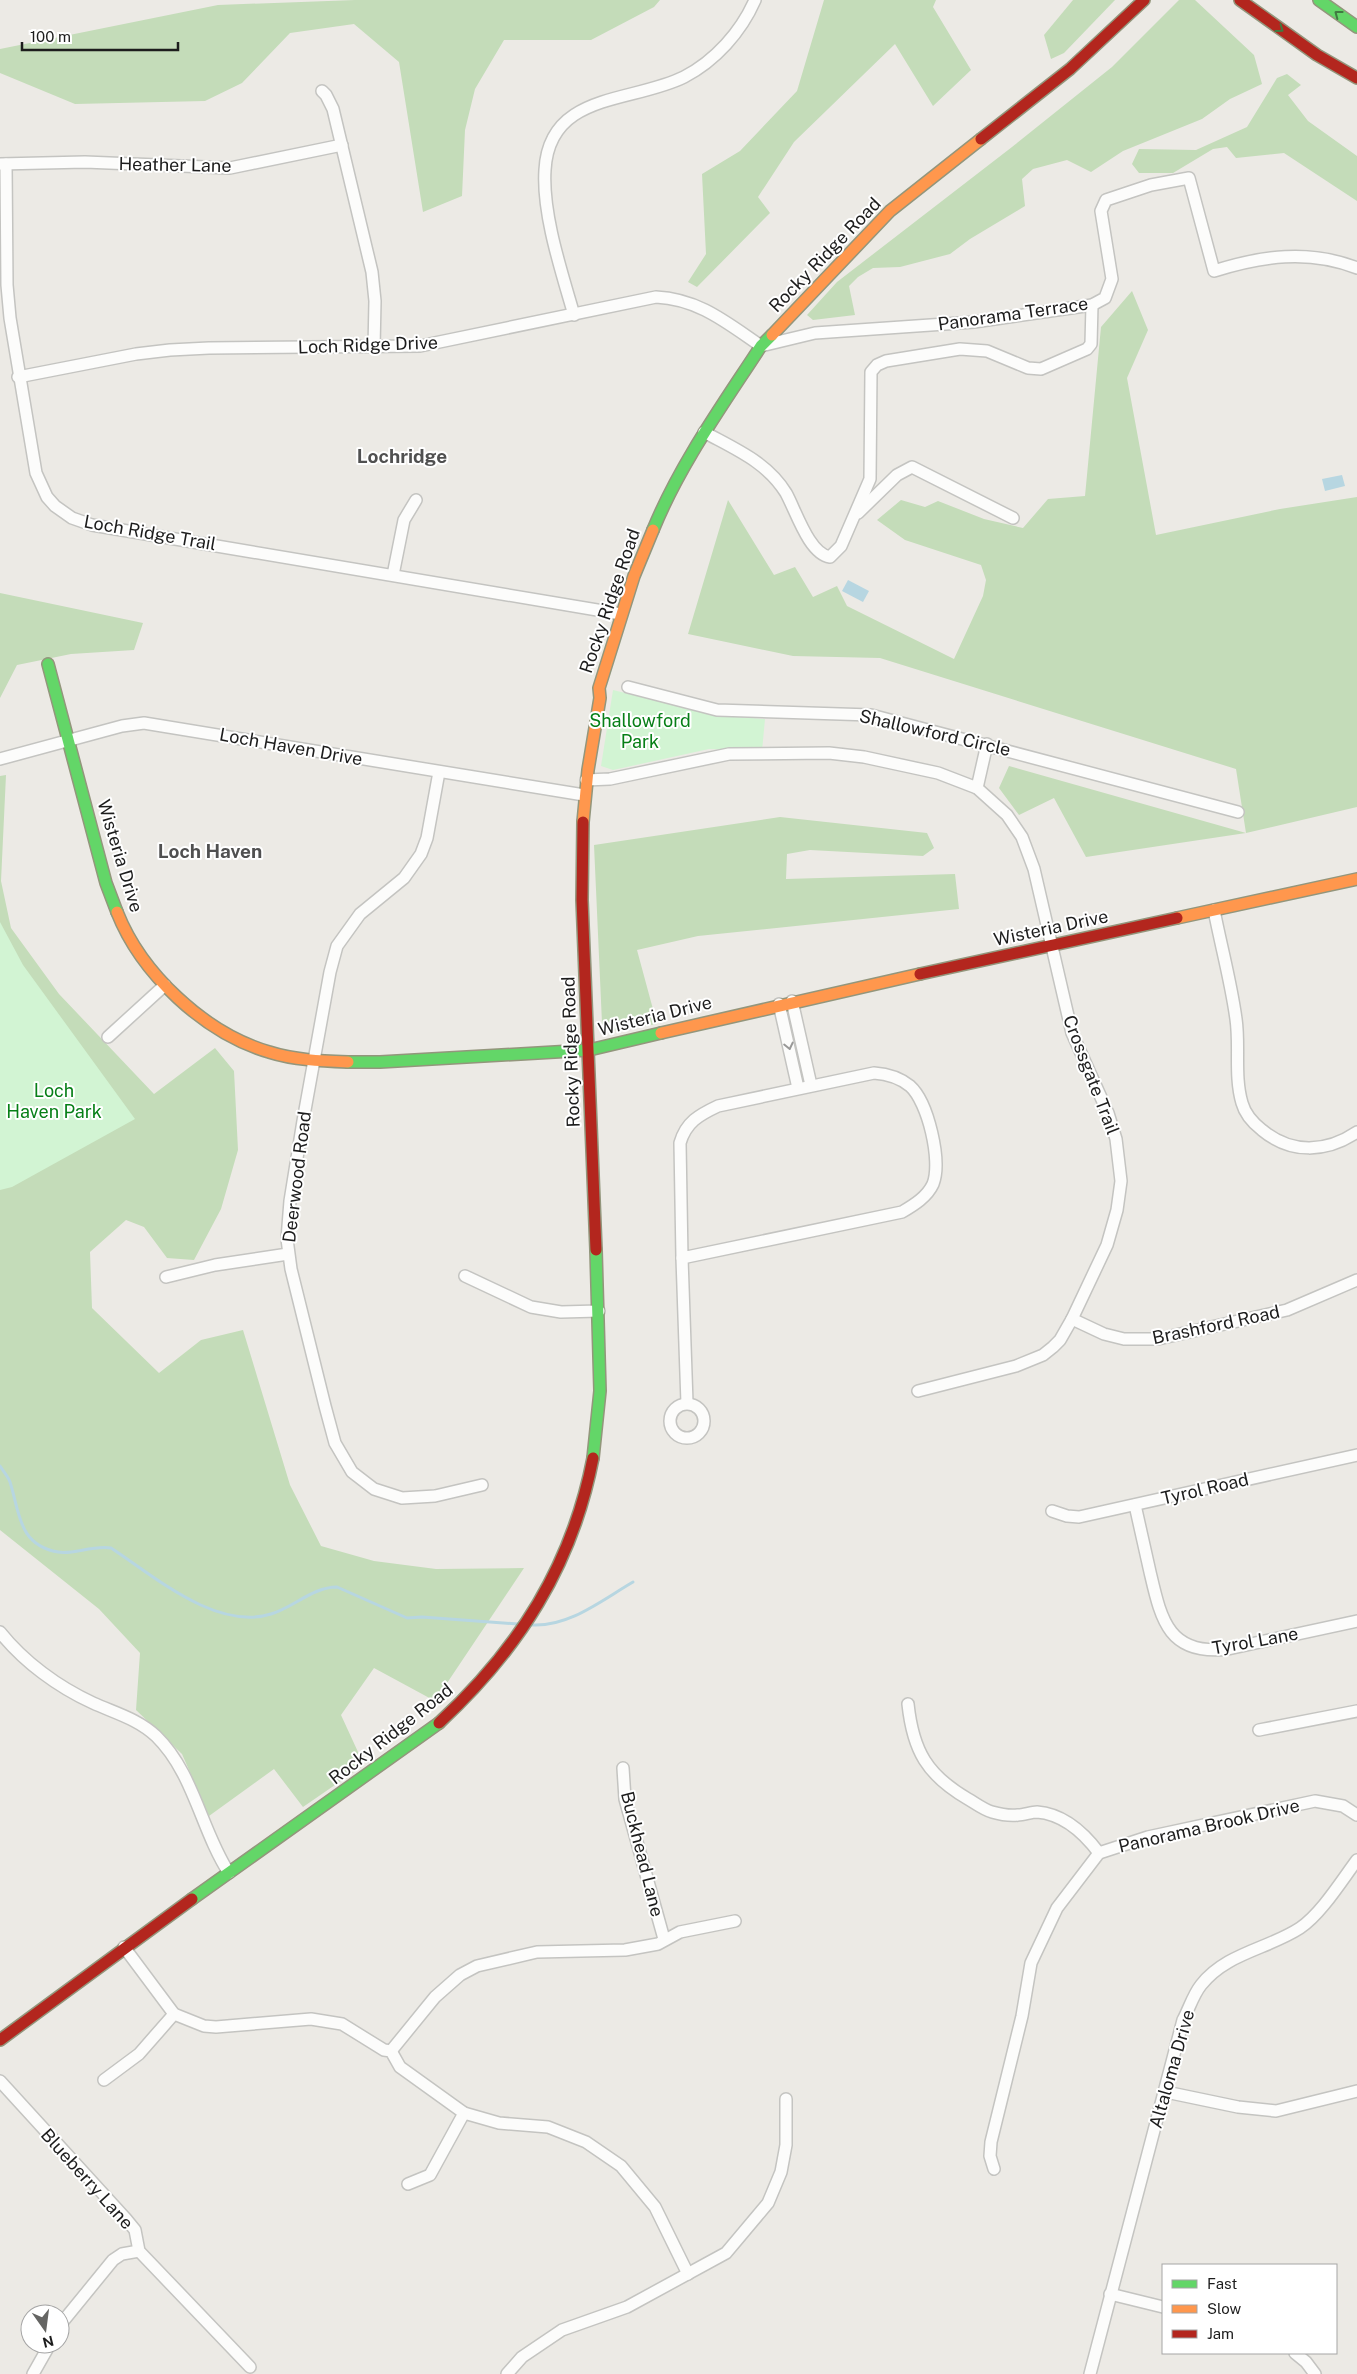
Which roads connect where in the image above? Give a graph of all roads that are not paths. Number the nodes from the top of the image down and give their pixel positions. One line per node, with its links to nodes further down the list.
1 (755, 0): 12 (street)
2 (1144, 0): 13 (main road, Rocky Ridge Road)
3 (1240, 0): 6 (main road, one-way to 6)
4 (1319, 0): 5 (main road, one-way to 4)
5 (1357, 27)
6 (1357, 78)
7 (322, 91): 8 (street)
8 (342, 145): 9 (street, Heather Lane); 14 (street)
9 (3, 164): 15 (street, Loch Ridge Trail)
10 (1357, 268): 11 (street, Panorama Terrace)
11 (1092, 304): 13 (street, Panorama Terrace); 18 (street)
12 (574, 315): 13 (street, Loch Ridge Drive); 14 (street, Loch Ridge Drive)
13 (762, 346): 16 (main road, Rocky Ridge Road)
14 (374, 348): 15 (street, Loch Ridge Drive)
15 (18, 376): 20 (street, Loch Ridge Trail)
16 (704, 432): 18 (street); 21 (main road, Rocky Ridge Road)
17 (416, 500): 20 (street)
18 (853, 518): 19 (street)
19 (1012, 518)
20 (393, 575): 21 (street, Loch Ridge Trail)
21 (621, 614): 28 (main road, Rocky Ridge Road)
22 (48, 664): 24 (main road, Wisteria Drive)
23 (628, 687): 25 (street, Shallowford Circle)
24 (69, 740): 26 (street, Loch Haven Drive); 27 (street, Loch Haven Drive); 35 (main road, Wisteria Drive)
25 (987, 744): 29 (street); 31 (street, Shallowford Circle)
26 (0, 759)
27 (438, 772): 30 (street, Loch Haven Drive); 40 (street, Deerwood Road)
28 (586, 780): 29 (street); 30 (main road, Rocky Ridge Road)
29 (976, 788): 34 (street, Crossgate Trail)
30 (584, 795): 39 (main road, Rocky Ridge Road)
31 (1238, 812)
32 (1357, 879): 33 (main road, Wisteria Drive)
33 (1214, 910): 34 (main road, Wisteria Drive); 43 (street)
34 (1051, 946): 36 (main road, Wisteria Drive); 50 (street, Crossgate Trail)
35 (166, 985): 38 (street); 40 (main road, Wisteria Drive)
36 (792, 1001): 37 (main road, Wisteria Drive); 41 (street)
37 (779, 1004): 39 (main road, Wisteria Drive); 42 (street, one-way to 42)
38 (108, 1038)
39 (589, 1050): 40 (main road, Wisteria Drive); 49 (main road, Rocky Ridge Road)
40 (314, 1061): 44 (street, Deerwood Road)
41 (811, 1085): 42 (street); 45 (street)
42 (798, 1088): 45 (street)
43 (1357, 1132)
44 (288, 1254): 47 (street); 54 (street, Deerwood Road)
45 (682, 1258): 52 (street)
46 (465, 1276): 49 (street)
47 (166, 1277)
48 (1357, 1280): 50 (street, Brashford Road)
49 (599, 1311): 66 (main road, Rocky Ridge Road)
50 (1072, 1319): 51 (street, Crossgate Trail)
51 (918, 1391)
52 (687, 1403)
53 (1357, 1454): 55 (street, Tyrol Road)
54 (482, 1485)
55 (1135, 1505): 56 (street, Tyrol Road); 57 (street, Tyrol Lane)
56 (1052, 1511)
57 (1357, 1621)
58 (2, 1639): 66 (street)
59 (908, 1704): 64 (street)
60 (1357, 1711): 61 (street)
61 (1259, 1730)
62 (623, 1768): 68 (street, Buckhead Lane)
63 (1357, 1815): 64 (street, Panorama Brook Drive)
64 (1099, 1853): 79 (street, Panorama Brook Drive)
65 (1357, 1860): 76 (street, Altaloma Drive)
66 (229, 1873): 69 (main road, Rocky Ridge Road)
67 (735, 1921): 68 (street)
68 (664, 1939): 72 (street)
69 (124, 1947): 70 (street); 71 (main road, Rocky Ridge Road)
70 (174, 2014): 72 (street); 73 (street)
71 (0, 2040)
72 (391, 2051): 78 (street)
73 (104, 2080)
74 (0, 2081): 81 (street, Blueberry Lane)
75 (1357, 2091): 76 (street)
76 (1166, 2092): 83 (street, Altaloma Drive)
77 (786, 2099): 82 (street)
78 (464, 2112): 80 (street); 82 (street)
79 (994, 2169)
80 (408, 2184)
81 (139, 2251): 85 (street); 88 (street, Blueberry Lane)
82 (688, 2274): 90 (street)
83 (1110, 2294): 84 (street); 91 (street, Altaloma Drive)
84 (1162, 2307)
85 (70, 2313)
86 (44, 2354): 89 (street)
87 (1296, 2354): 92 (street)
88 (250, 2367)
89 (33, 2374)
90 (507, 2374)
91 (1090, 2374)
92 (1315, 2374)

